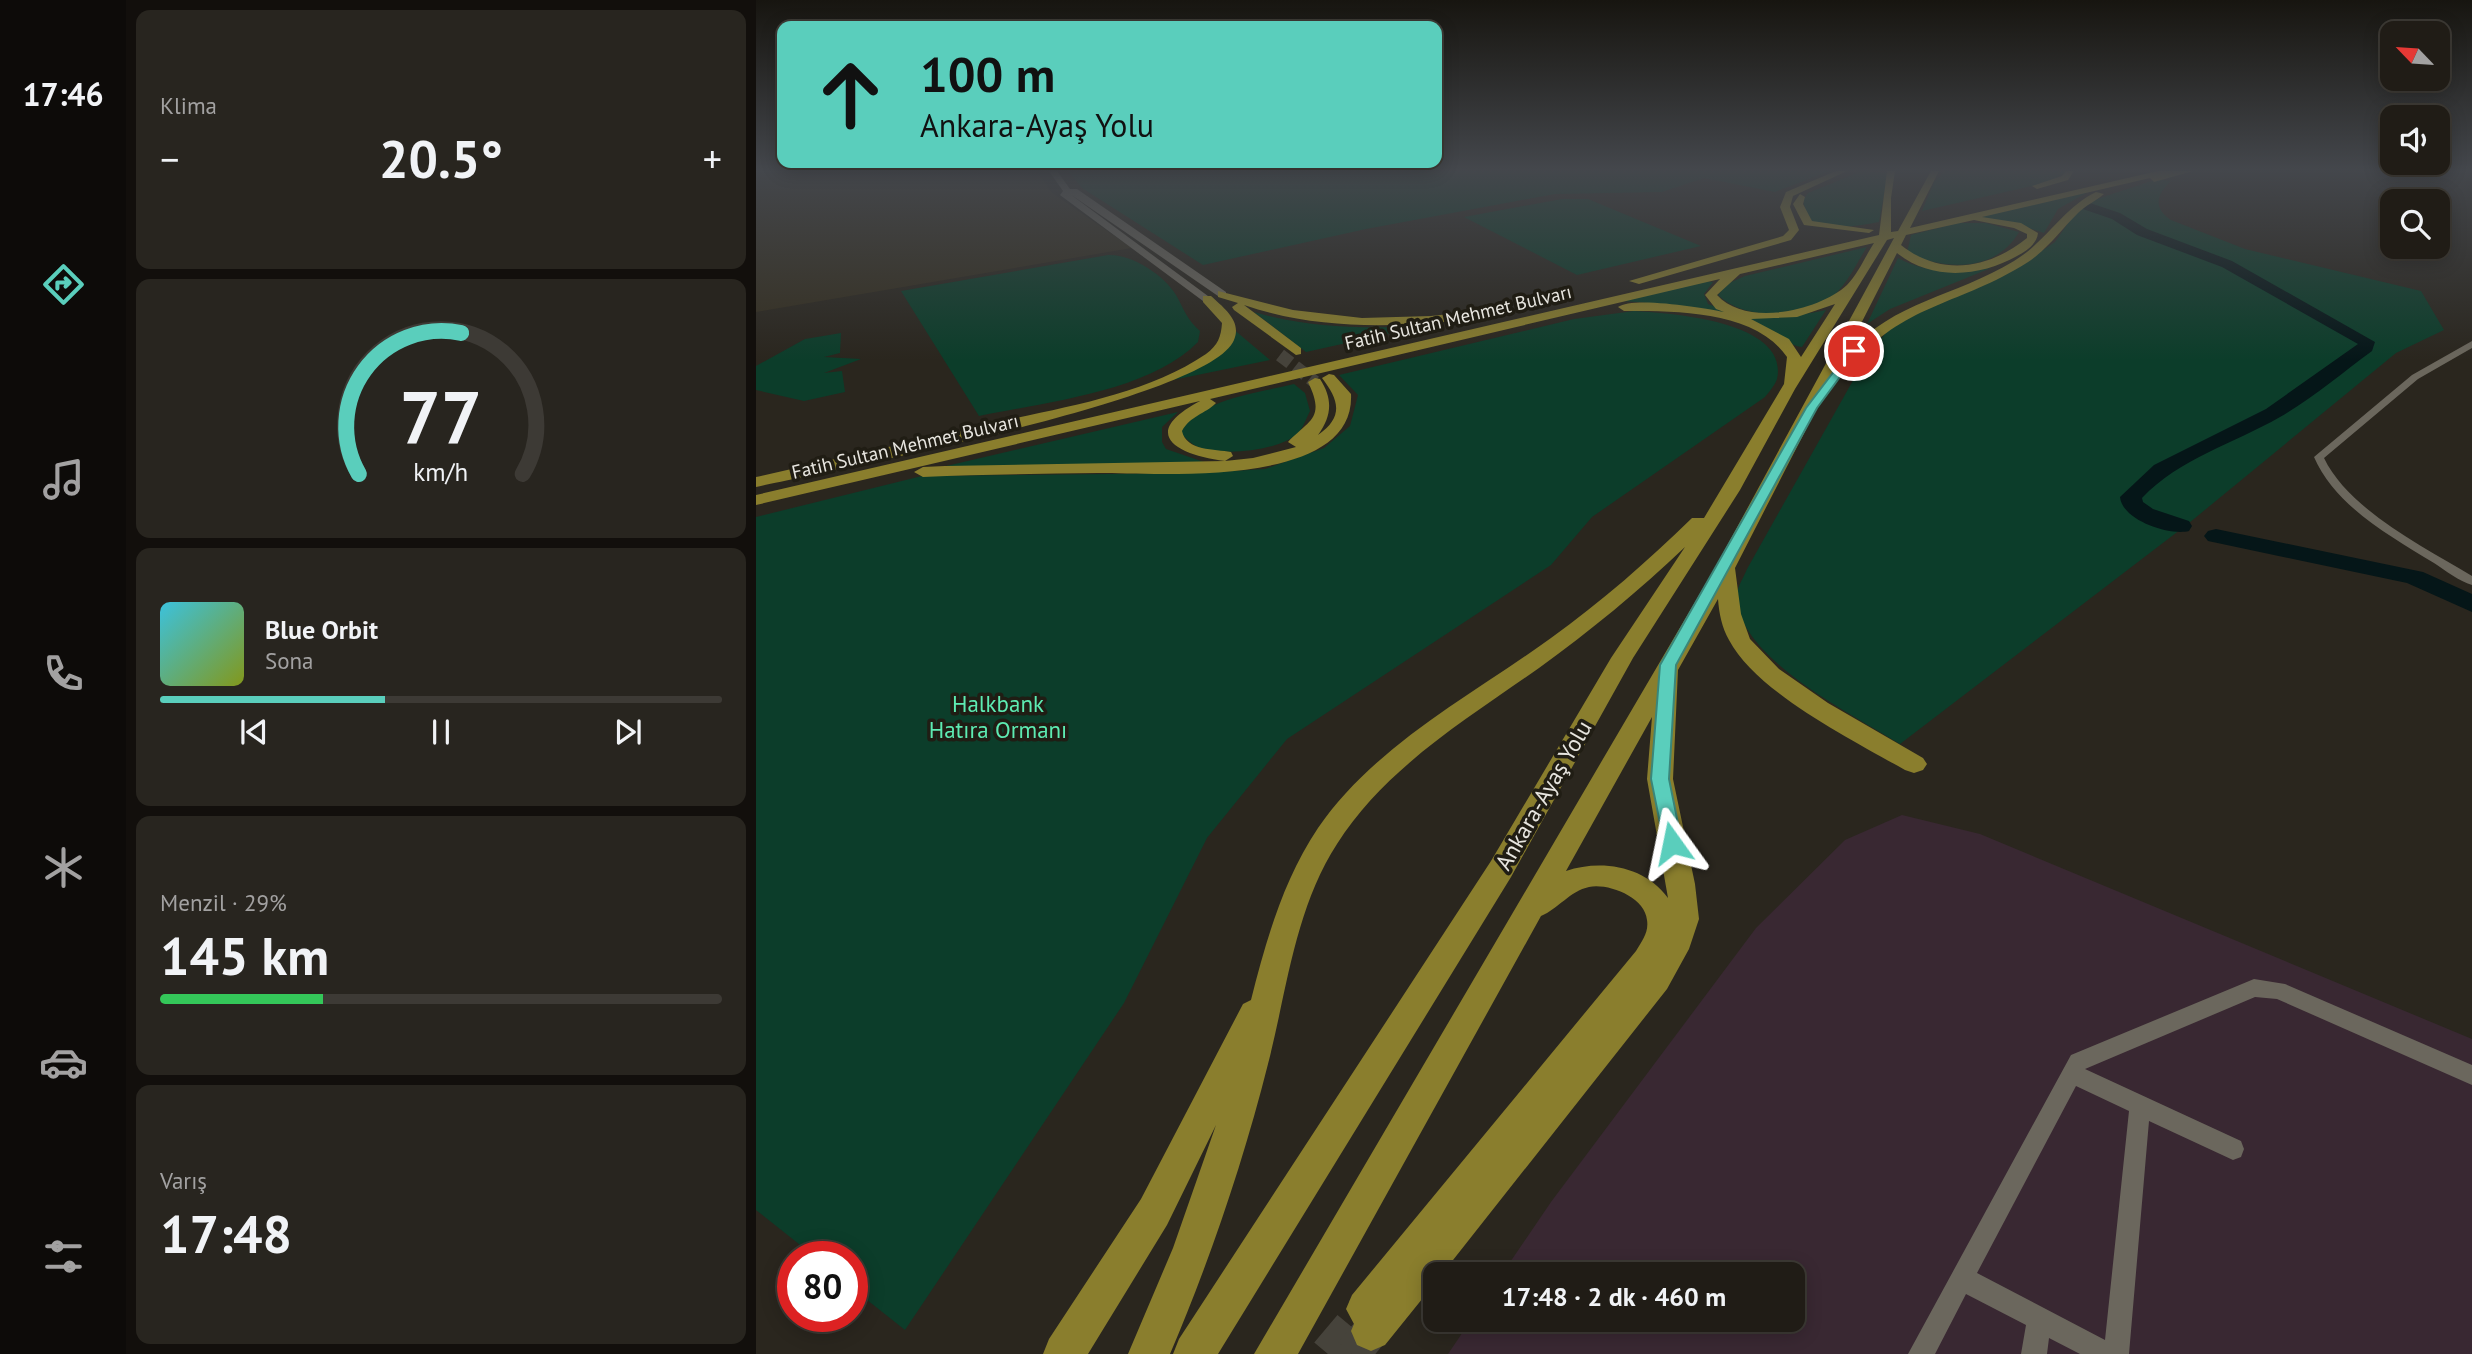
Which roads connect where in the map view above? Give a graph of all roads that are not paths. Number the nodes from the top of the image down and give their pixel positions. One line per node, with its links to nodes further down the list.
1 (1119, 234): 14 (main road)
2 (1136, 234): 13 (main road)
3 (1790, 234): 15 (highway)
4 (1872, 234): 15 (highway, Fatih Sultan Mehmet Bulvarı)
5 (1874, 234): 12 (highway, Fatih Sultan Mehmet Bulvarı)
6 (1877, 234): 12 (highway)
7 (1877, 234): 23 (highway, Ankara-Ayaş Yolu)
8 (1902, 234): 11 (highway, Ankara-Ayaş Yolu)
9 (2032, 234): 11 (highway)
10 (2054, 234): 24 (highway)
11 (1896, 246): 24 (highway, Ankara-Ayaş Yolu)
12 (1754, 267): 18 (highway, Fatih Sultan Mehmet Bulvarı)
13 (1193, 274): 14 (main road); 16 (main road)
14 (1178, 277): 16 (main road)
15 (1598, 292): 17 (highway, Fatih Sultan Mehmet Bulvarı)
16 (1215, 296): 17 (highway); 20 (highway); 21 (highway); 25 (highway)
17 (1514, 311): 25 (highway, Fatih Sultan Mehmet Bulvarı)
18 (1538, 318): 22 (highway, Fatih Sultan Mehmet Bulvarı); 23 (highway)
19 (2472, 344): 31 (street)
20 (1296, 351)
21 (1280, 355)
22 (1244, 386): 27 (highway, Fatih Sultan Mehmet Bulvarı); 27 (highway)
23 (1788, 389): 28 (highway, Ankara-Ayaş Yolu)
24 (1812, 408): 30 (highway, Ankara-Ayaş Yolu)
25 (1054, 414): 26 (highway, Fatih Sultan Mehmet Bulvarı)
26 (756, 482)
27 (833, 482): 29 (highway, Fatih Sultan Mehmet Bulvarı)
28 (1731, 490): 36 (highway); 46 (highway, Ankara-Ayaş Yolu)
29 (756, 500)
30 (1725, 568): 32 (highway, Ankara-Ayaş Yolu); 34 (highway)
31 (2472, 581)
32 (1668, 665): 33 (highway); 35 (highway, Ankara-Ayaş Yolu)
33 (1662, 732): 43 (highway)
34 (1914, 764)
35 (1526, 912): 43 (highway); 47 (highway, Ankara-Ayaş Yolu)
36 (1272, 976): 44 (highway); 45 (highway)
37 (2072, 1074): 38 (street); 39 (street); 41 (street)
38 (2472, 1075)
39 (2140, 1106): 40 (street); 51 (street)
40 (2233, 1149)
41 (1961, 1278): 42 (street); 48 (street)
42 (2039, 1319): 49 (street); 50 (street)
43 (1369, 1320)
44 (1064, 1354)
45 (1149, 1354)
46 (1194, 1354)
47 (1275, 1354)
48 (1921, 1354)
49 (2034, 1354)
50 (2106, 1354)
51 (2116, 1354)

